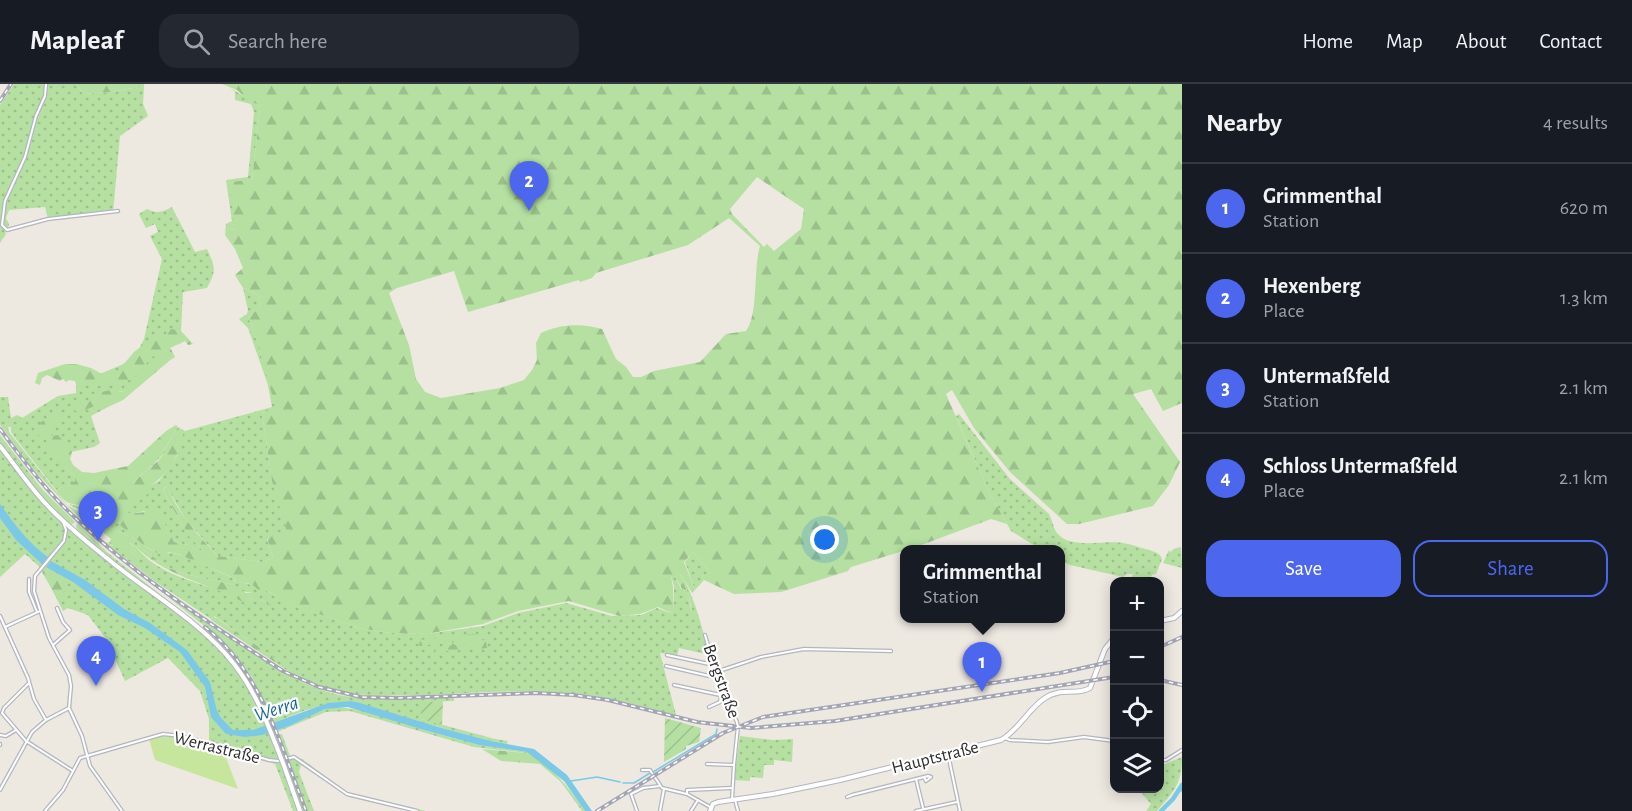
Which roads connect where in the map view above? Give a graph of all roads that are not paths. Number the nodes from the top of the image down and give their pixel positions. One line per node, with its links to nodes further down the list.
1 (46, 84): 2 (street)
2 (118, 211)
3 (0, 446): 4 (main road)
4 (59, 518): 7 (street); 36 (main road)
5 (29, 579): 7 (street)
6 (57, 608): 14 (street)
7 (38, 611): 11 (street); 14 (street)
8 (1182, 611): 10 (main road)
9 (0, 616): 11 (street)
10 (1164, 620)
11 (5, 627): 21 (street)
12 (705, 635): 17 (street, Bergstraße)
13 (1110, 643): 29 (main road, Hauptstraße)
14 (52, 645): 25 (street)
15 (891, 651): 19 (street)
16 (667, 655): 17 (street)
17 (714, 665): 19 (street, Bergstraße)
18 (666, 666): 20 (street)
19 (716, 672): 20 (street, Bergstraße)
20 (718, 678): 23 (street, Bergstraße)
21 (29, 683): 26 (street); 27 (street)
22 (674, 685): 23 (street)
23 (723, 696): 24 (street); 38 (street, Bergstraße)
24 (709, 707)
25 (69, 708): 26 (street); 34 (street)
26 (46, 720): 31 (street)
27 (17, 729): 28 (street); 31 (street)
28 (0, 735)
29 (1005, 738): 30 (street); 33 (main road, Hauptstraße)
30 (1110, 740)
31 (26, 741): 40 (street); 43 (street)
32 (1182, 750): 35 (street)
33 (948, 754): 51 (main road, Hauptstraße); 52 (street)
34 (87, 756): 36 (street, Werrastraße); 40 (street); 54 (street)
35 (1164, 759)
36 (280, 761): 60 (main road); 61 (street, Werrastraße)
37 (707, 764): 38 (street)
38 (734, 765): 45 (street)
39 (642, 770): 44 (street)
40 (73, 771): 57 (street)
41 (924, 777): 42 (street)
42 (916, 779): 49 (street); 56 (street)
43 (1, 784): 47 (street)
44 (660, 786): 46 (street); 62 (street)
45 (732, 788): 48 (street); 51 (street)
46 (664, 789): 48 (street); 63 (street)
47 (0, 790)
48 (687, 794): 50 (street)
49 (847, 797)
50 (698, 800): 55 (street); 64 (street)
51 (733, 800): 55 (main road, Hauptstraße); 65 (street)
52 (958, 802): 53 (street); 68 (street)
53 (939, 806): 56 (street); 67 (street)
54 (119, 807): 58 (street); 59 (street)
55 (710, 809)
56 (923, 810): 66 (street)
57 (45, 811)
58 (114, 811)
59 (122, 811)
60 (300, 811)
61 (417, 811)
62 (637, 811)
63 (660, 811)
64 (691, 811)
65 (738, 811)
66 (916, 811)
67 (940, 811)
68 (960, 811)

